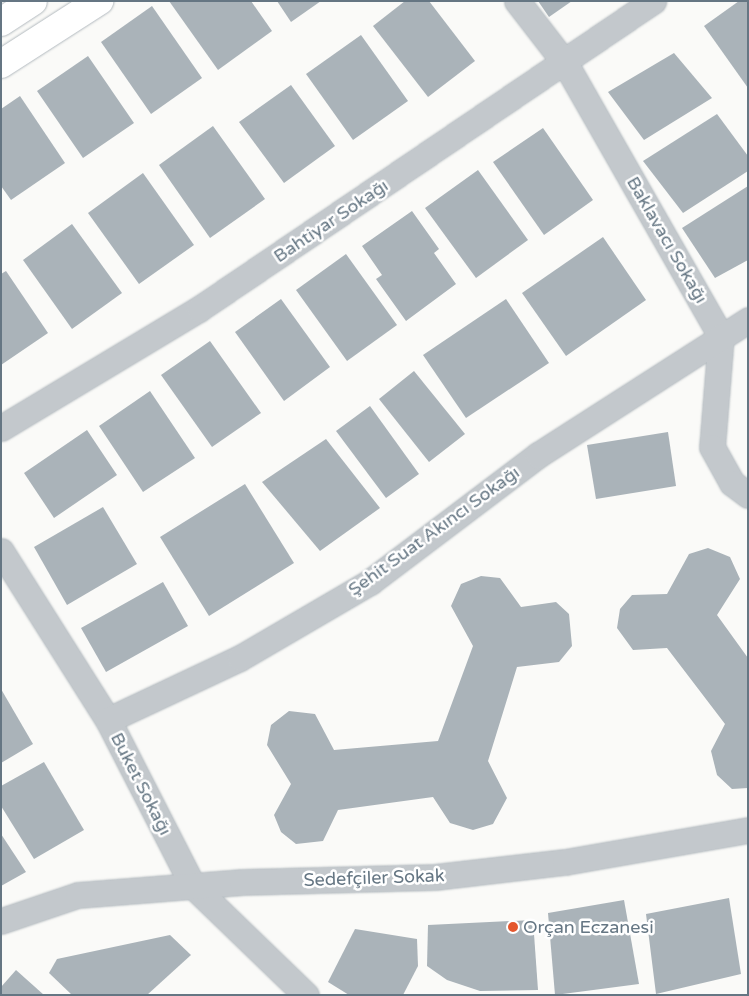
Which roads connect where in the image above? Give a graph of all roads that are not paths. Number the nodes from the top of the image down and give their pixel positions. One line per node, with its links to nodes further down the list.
1 (34, 1): 5 (main road)
2 (99, 1): 7 (main road)
3 (517, 1): 6 (street, Baklavacı Sokağı)
4 (653, 1): 6 (street, Bahtiyar Sokağı)
5 (1, 22)
6 (565, 63): 9 (street, Baklavacı Sokağı); 10 (street, Bahtiyar Sokağı)
7 (1, 64)
8 (748, 320): 9 (street, Şehit Suat Akıncı Sokağı)
9 (721, 336): 11 (street); 13 (street, Şehit Suat Akıncı Sokağı)
10 (1, 428)
11 (748, 495)
12 (1, 551): 13 (street, Buket Sokağı)
13 (108, 720): 15 (street, Buket Sokağı)
14 (748, 830): 15 (street, Sedefçiler Sokak)
15 (193, 886): 16 (street, Sedefçiler Sokak); 17 (street, Buket Sokağı)
16 (1, 921)
17 (306, 995)

